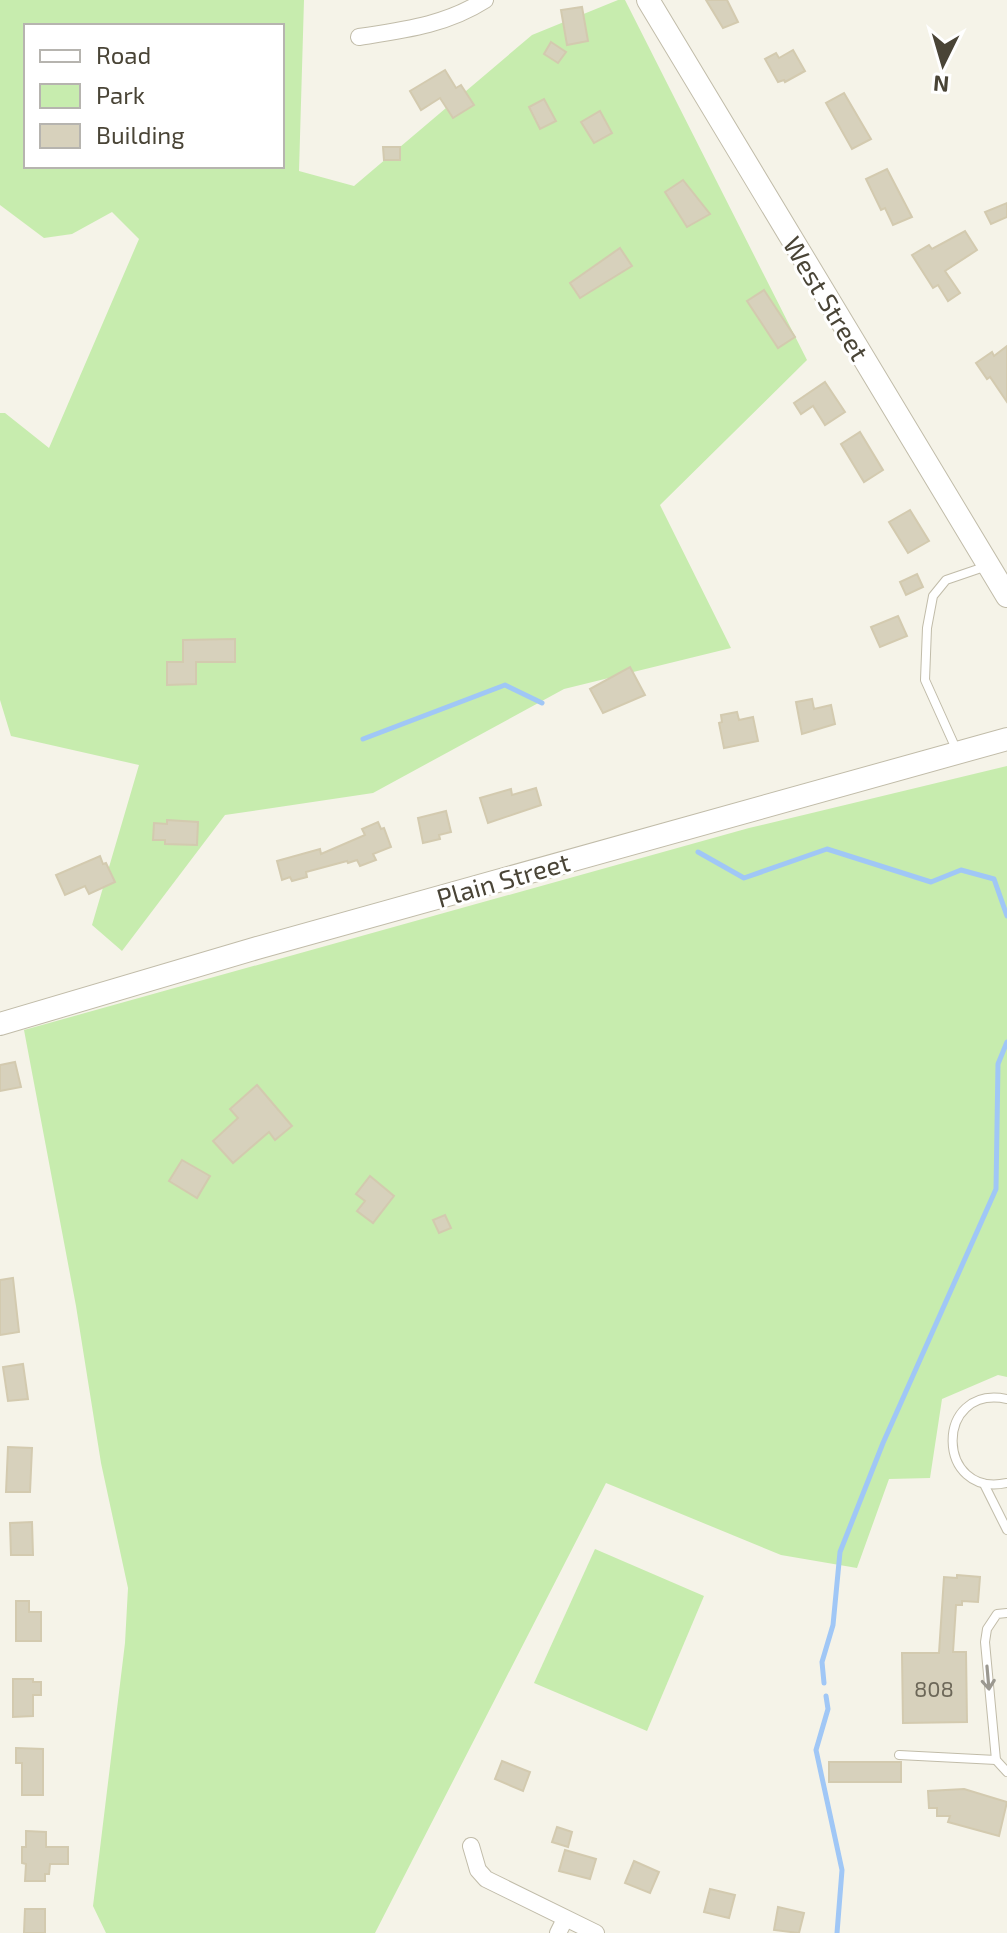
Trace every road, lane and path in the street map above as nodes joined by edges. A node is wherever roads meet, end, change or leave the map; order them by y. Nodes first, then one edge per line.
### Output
1 (485, 0) edge
2 (648, 0) edge
3 (359, 37) dead end
4 (988, 565) junction
5 (1007, 596) edge
6 (1007, 739) edge
7 (959, 754) junction
8 (0, 1024) edge
9 (1007, 1399) edge
10 (1007, 1483) edge
11 (984, 1484) junction
12 (1007, 1530) edge
13 (1007, 1613) edge
14 (899, 1755) dead end
15 (996, 1760) junction
16 (1007, 1772) edge
17 (471, 1846) dead end
18 (562, 1926) edge
19 (596, 1933) edge

1 - 3 street
2 - 4 street, West Street
4 - 5 street, West Street
4 - 7 lane
6 - 7 street, Plain Street
7 - 8 street, Plain Street
9 - 11 lane
10 - 11 lane
11 - 12 lane
13 -> 15 lane
14 - 15 lane
15 - 16 lane
17 - 18 street
18 - 19 street

